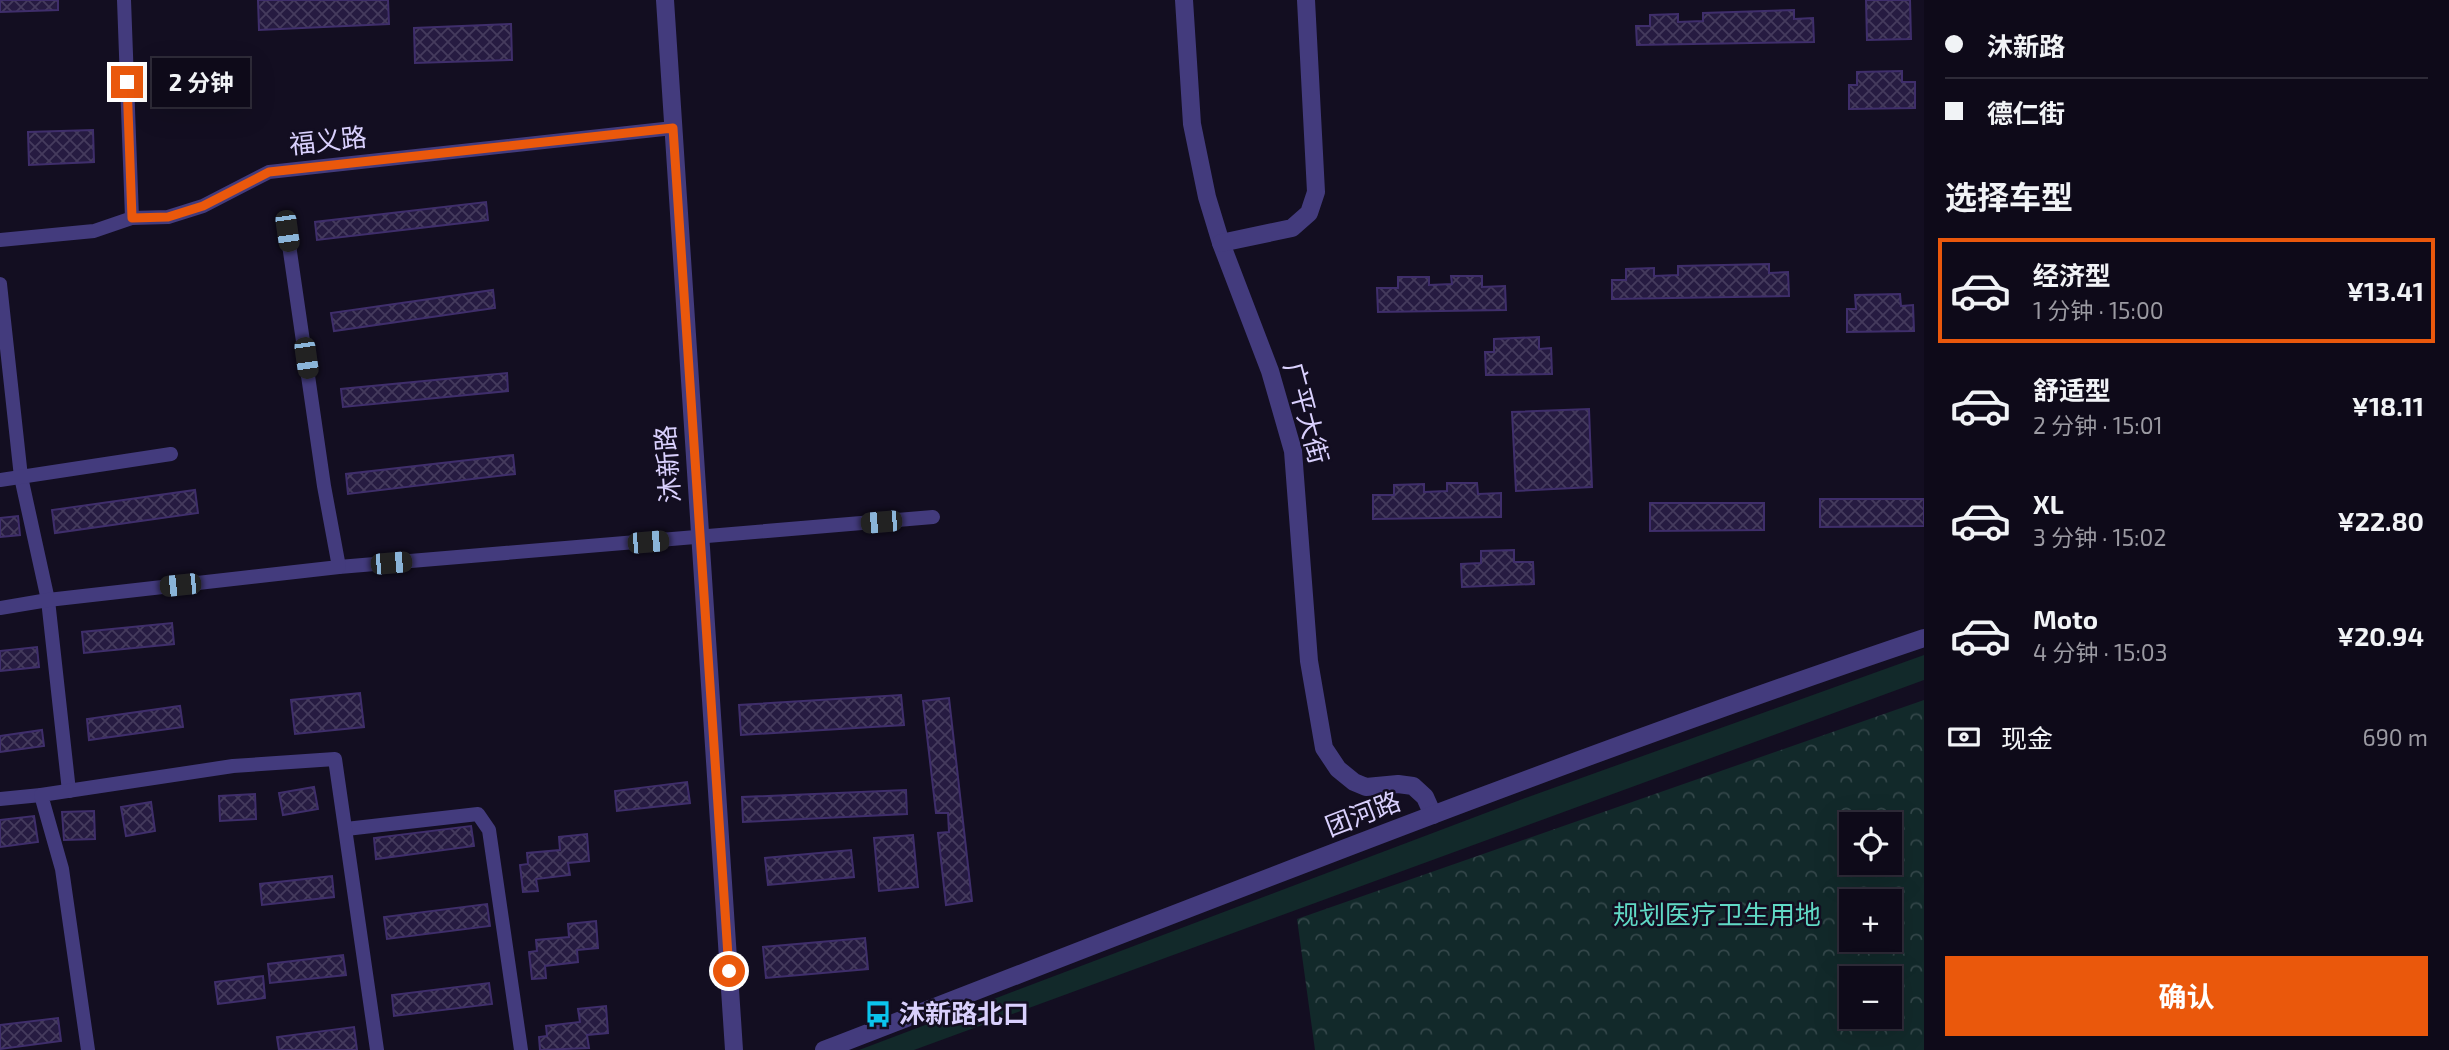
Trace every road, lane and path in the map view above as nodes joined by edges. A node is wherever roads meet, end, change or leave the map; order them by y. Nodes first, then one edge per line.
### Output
1 (124, 0) edge
2 (665, 0) edge
3 (1184, 0) edge
4 (1306, 0) edge
5 (673, 128) junction
6 (132, 218) junction
7 (287, 231) dead end
8 (0, 240) edge
9 (1221, 243) junction
10 (0, 284) edge
11 (171, 454) dead end
12 (21, 477) junction
13 (0, 480) edge
14 (933, 517) dead end
15 (699, 537) junction
16 (339, 567) junction
17 (48, 600) junction
18 (0, 608) edge
19 (1924, 638) edge
20 (69, 791) junction
21 (41, 796) junction
22 (0, 799) edge
23 (1433, 816) junction
24 (346, 829) junction
25 (88, 1050) edge
26 (377, 1050) edge
27 (521, 1050) edge
28 (734, 1050) edge
29 (824, 1050) edge

1 - 6 street
2 - 5 street, 沐新路
3 - 9 street, 广平大街
4 - 9 street
5 - 6 street, 福义路
5 - 15 street, 沐新路
6 - 8 street, 福义路
7 - 16 street
9 - 23 street, 广平大街
10 - 12 street
11 - 12 street
12 - 13 street
12 - 17 street
14 - 15 street
15 - 16 street
15 - 28 street, 沐新路
16 - 17 street
17 - 18 street
17 - 20 street
19 - 23 street, 团河路
20 - 21 street
20 - 24 street
21 - 22 street
21 - 25 street
23 - 29 street, 团河路
24 - 26 street
24 - 27 street

